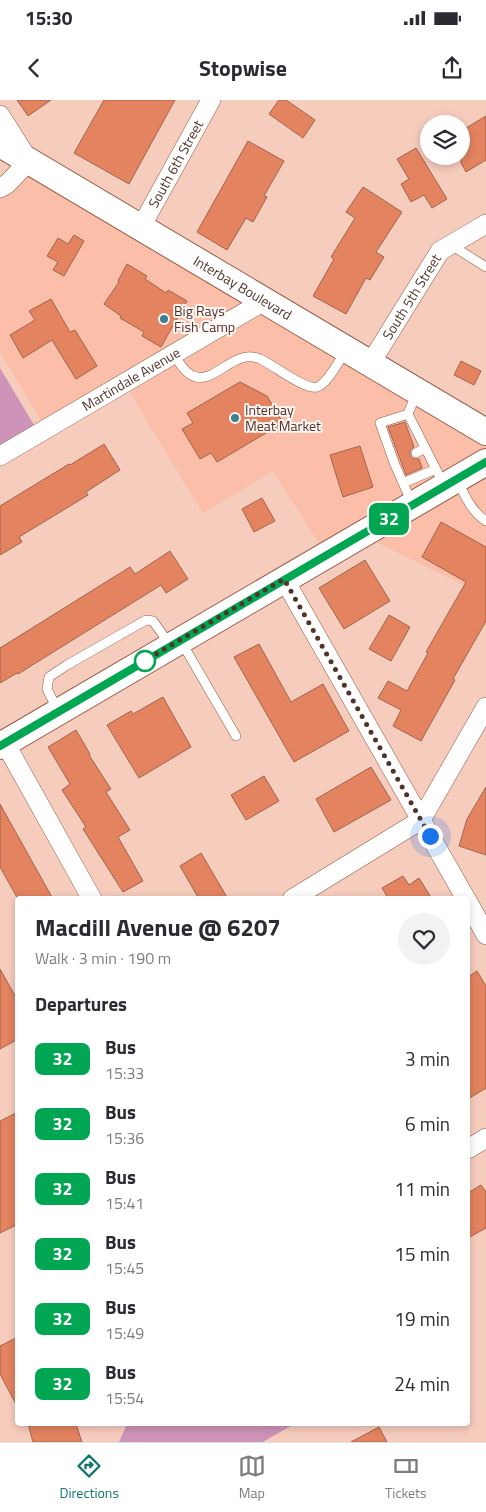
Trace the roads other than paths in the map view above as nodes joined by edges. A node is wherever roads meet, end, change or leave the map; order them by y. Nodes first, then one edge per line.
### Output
1 (211, 100) edge
2 (0, 115) edge
3 (0, 144) edge
4 (29, 161) junction
5 (0, 188) edge
6 (486, 224) edge
7 (141, 227) junction
8 (451, 245) junction
9 (486, 267) edge
10 (264, 300) junction
11 (346, 350) junction
12 (174, 354) junction
13 (370, 364) junction
14 (413, 403) junction
15 (486, 432) edge
16 (425, 448) junction
17 (416, 453) dead end
18 (0, 456) edge
19 (486, 462) edge
20 (446, 478) junction
21 (408, 494) junction
22 (486, 521) edge
23 (284, 579) junction
24 (175, 643) junction
25 (486, 707) edge
26 (58, 712) junction
27 (236, 736) dead end
28 (3, 744) edge
29 (421, 820) junction
30 (90, 896) edge
31 (297, 896) edge
32 (464, 896) edge
33 (470, 906) edge
34 (486, 935) edge
35 (486, 1138) edge
36 (470, 1148) edge

1 - 7 street, South 6th Street
2 - 4 street
3 - 4 street, Interbay Boulevard
4 - 5 street
4 - 7 street, Interbay Boulevard
6 - 8 street, South 5th Street
7 - 10 street, Interbay Boulevard
8 - 9 lane
8 - 13 street, South 5th Street
10 - 11 street, Interbay Boulevard
10 - 12 street, Martindale Avenue
11 - 12 lane
11 - 13 street, Interbay Boulevard
12 - 18 street, Martindale Avenue
13 - 14 street, Interbay Boulevard
14 - 15 street, Interbay Boulevard
14 - 16 lane
14 - 21 lane
16 - 17 lane
16 - 20 lane
19 - 20 street
20 - 21 street
20 - 22 lane
21 - 23 street
23 - 24 street
23 - 29 street
24 - 26 street
24 - 26 lane
24 - 27 lane
25 - 29 street
26 - 28 street
28 - 30 street
29 - 31 street
29 - 32 street
33 - 34 street
35 - 36 street

